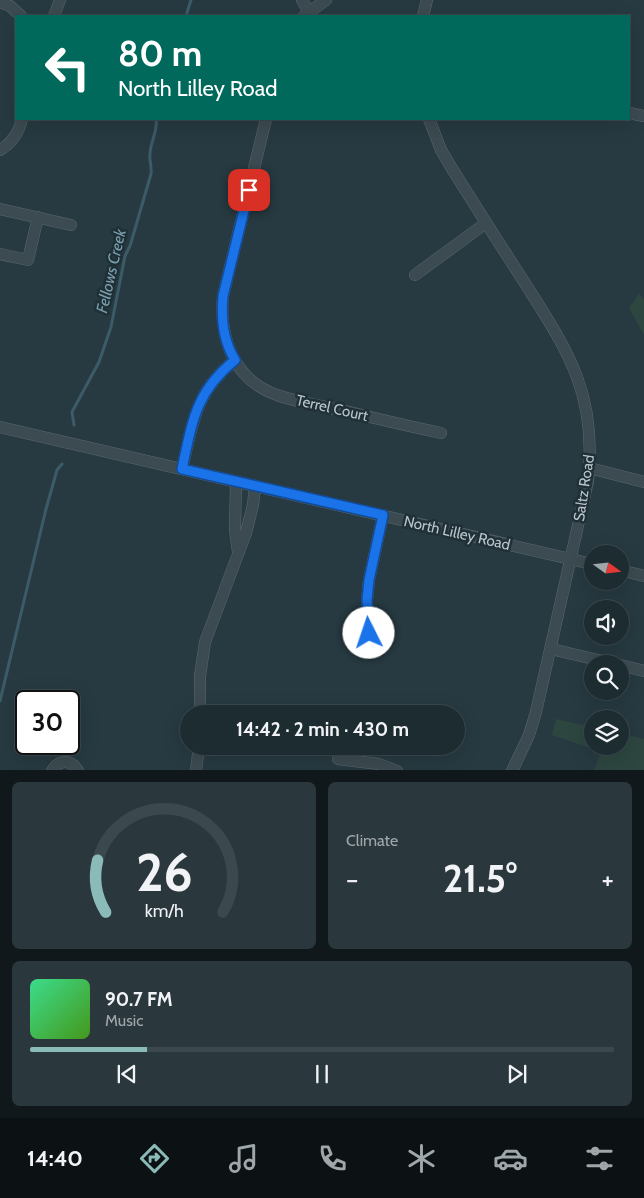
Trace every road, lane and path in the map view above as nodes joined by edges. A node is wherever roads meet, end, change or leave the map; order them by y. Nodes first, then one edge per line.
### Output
1 (60, 0) edge
2 (302, 0) edge
3 (326, 0) edge
4 (423, 1) edge
5 (0, 2) edge
6 (306, 14) edge
7 (20, 15) edge
8 (54, 15) edge
9 (423, 15) edge
10 (630, 113) edge
11 (644, 116) edge
12 (22, 120) edge
13 (266, 120) edge
14 (429, 120) edge
15 (0, 150) edge
16 (0, 208) edge
17 (38, 217) junction
18 (486, 223) junction
19 (71, 225) dead end
20 (0, 254) edge
21 (415, 275) dead end
22 (235, 360) junction
23 (0, 427) edge
24 (441, 433) dead end
25 (590, 468) junction
26 (182, 469) junction
27 (236, 482) junction
28 (644, 482) edge
29 (255, 486) junction
30 (383, 515) junction
31 (238, 554) junction
32 (571, 559) junction
33 (584, 562) edge
34 (629, 572) edge
35 (644, 576) edge
36 (369, 633) dead end
37 (551, 649) junction
38 (584, 657) edge
39 (629, 667) edge
40 (644, 670) edge
41 (200, 705) edge
42 (198, 755) edge
43 (338, 759) dead end
44 (52, 770) edge
45 (78, 770) edge
46 (196, 770) edge
47 (397, 770) edge
48 (512, 770) edge

1 - 8 street
2 - 6 street
3 - 6 street
4 - 9 street
5 - 7 street
10 - 11 street
12 - 15 street
13 - 22 street, Terrel Court
14 - 18 street, Saltz Road
16 - 17 street
17 - 19 street
17 - 20 street
18 - 21 street
18 - 25 street, Saltz Road
22 - 24 street, Terrel Court
22 - 26 street
23 - 26 street, North Lilley Road
25 - 28 street
25 - 32 street, Saltz Road
26 - 27 street, North Lilley Road
27 - 29 street, North Lilley Road
27 - 31 street
29 - 30 street, North Lilley Road
29 - 31 street
30 - 32 street, North Lilley Road
30 - 36 street
31 - 41 street
32 - 33 street, North Lilley Road
32 - 37 street, Saltz Road
34 - 35 street
37 - 38 street
37 - 48 street, Saltz Road
39 - 40 street
42 - 46 street
43 - 47 street
44 - 45 street

